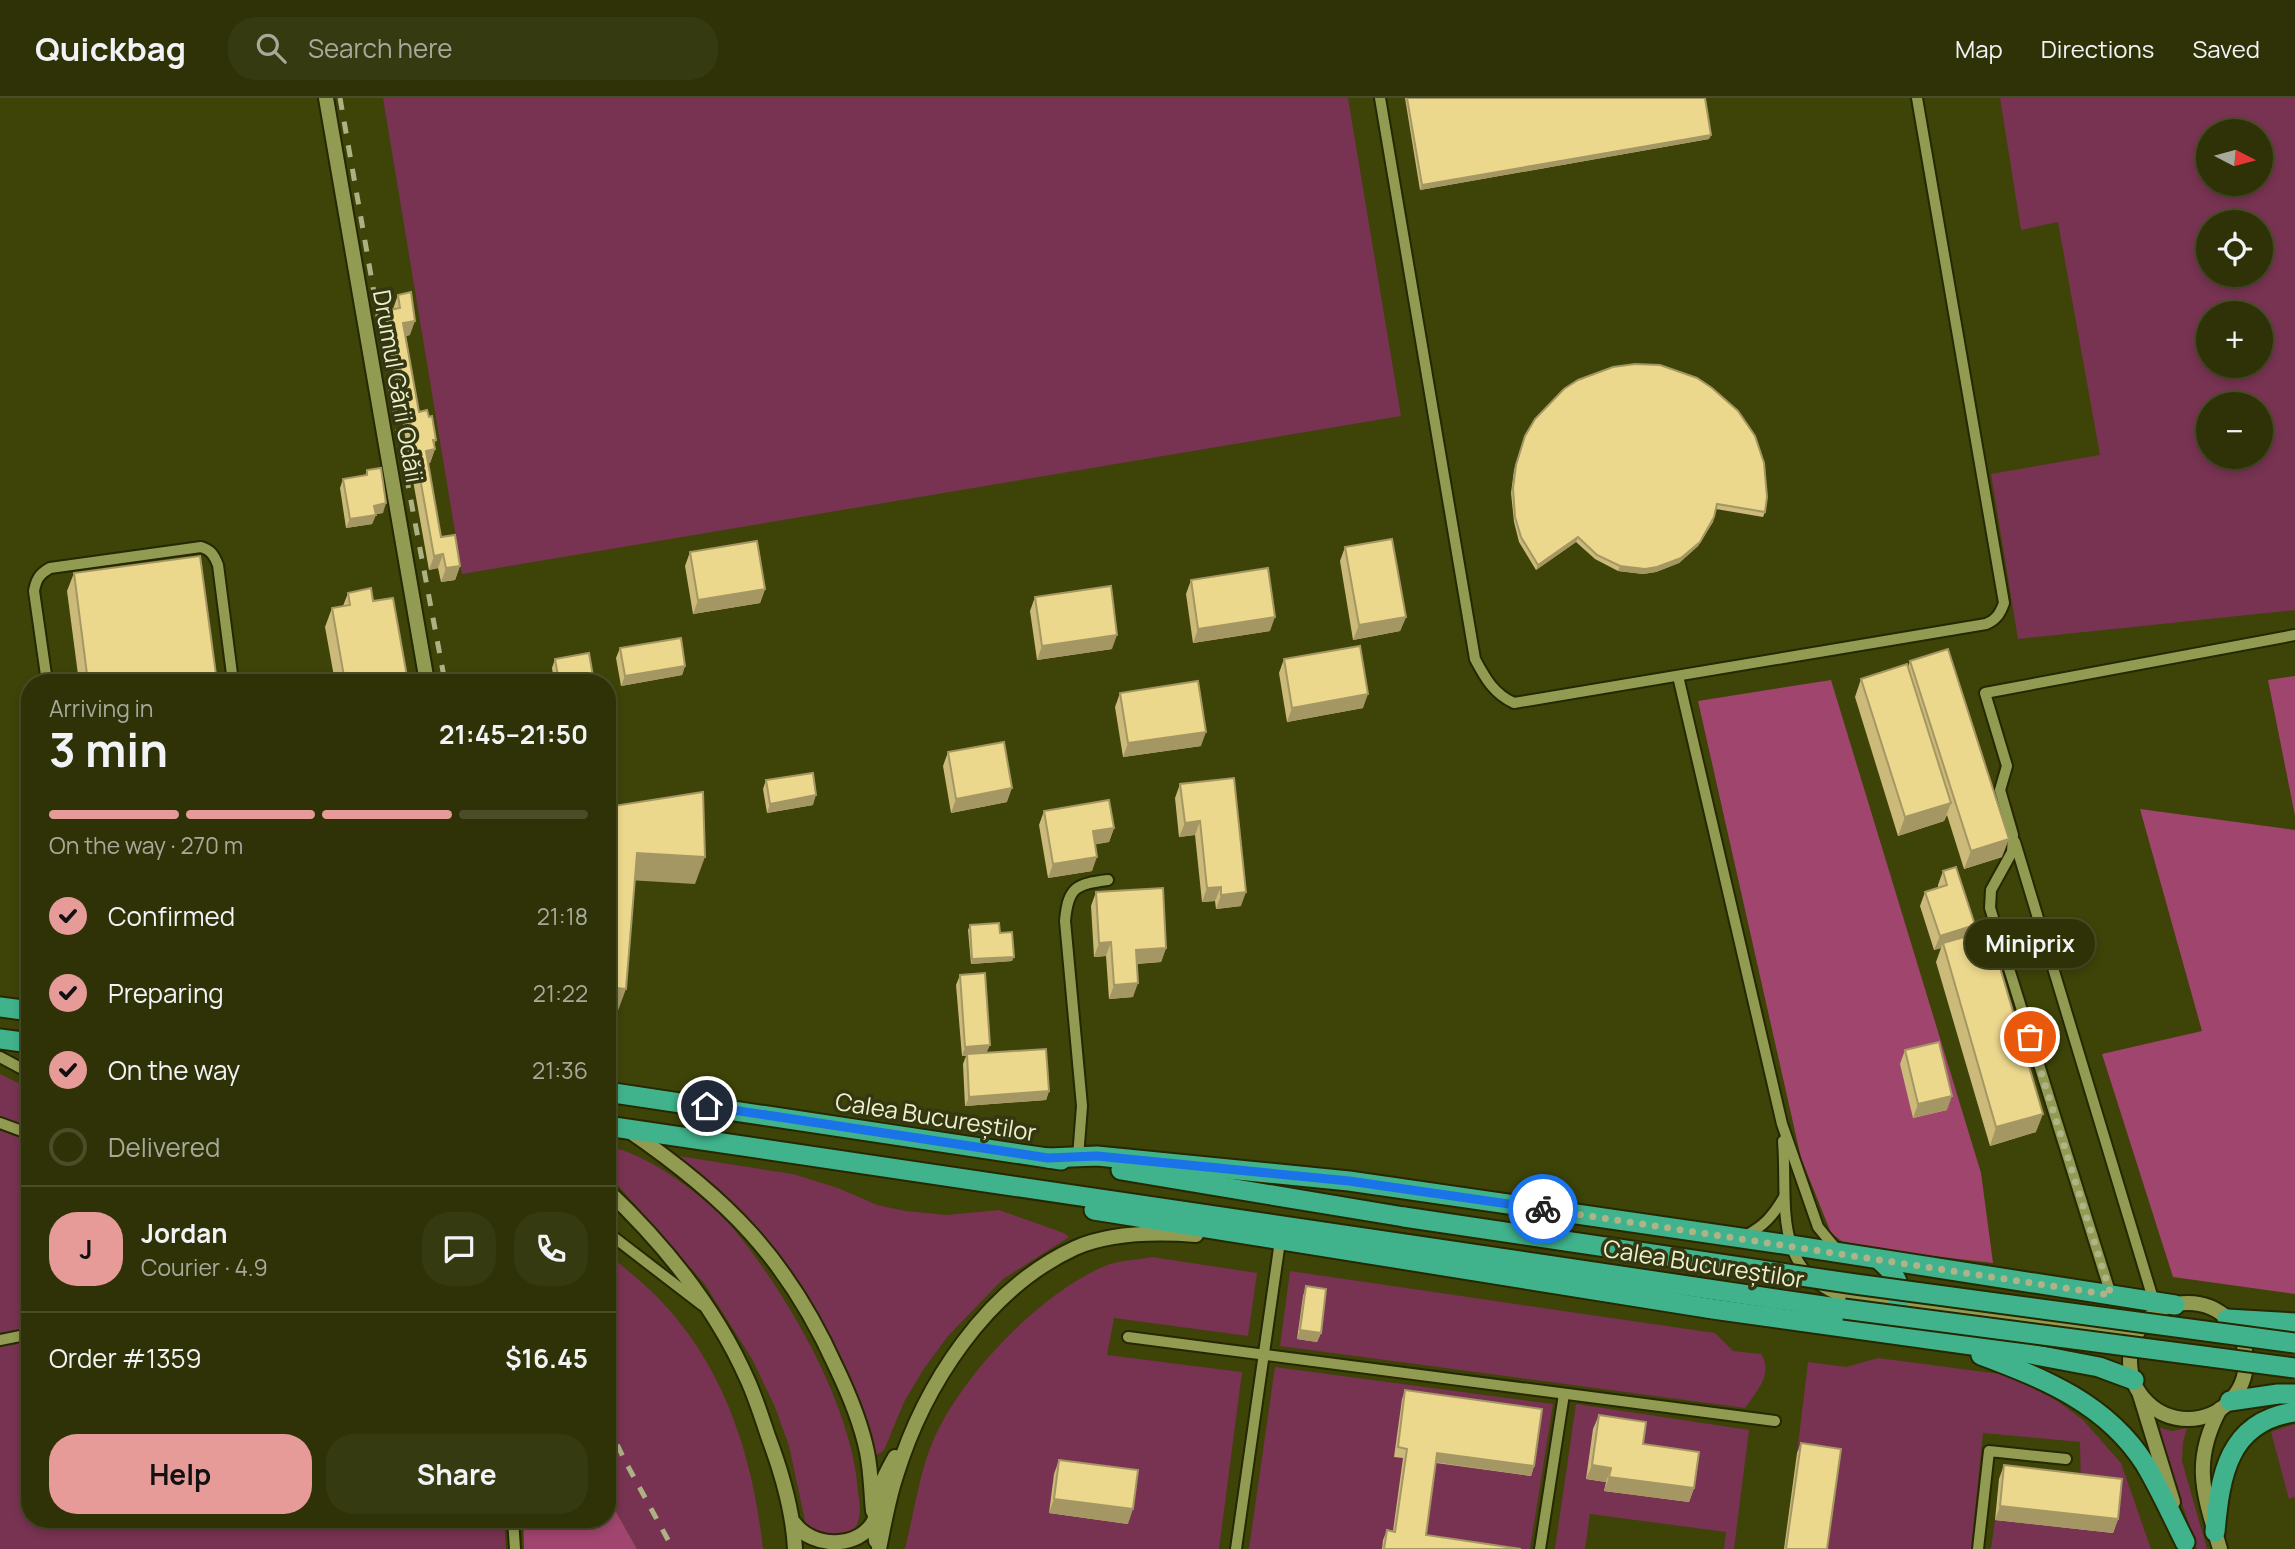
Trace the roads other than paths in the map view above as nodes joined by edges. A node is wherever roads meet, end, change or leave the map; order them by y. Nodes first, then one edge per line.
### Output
1 (326, 98) edge
2 (1380, 98) edge
3 (1917, 98) edge
4 (2295, 635) edge
5 (46, 674) edge
6 (232, 674) edge
7 (426, 674) edge
8 (1678, 676) junction
9 (2013, 835) junction
10 (1108, 880) dead end
11 (0, 1007) edge
12 (21, 1010) edge
13 (0, 1039) edge
14 (21, 1042) edge
15 (0, 1057) edge
16 (21, 1068) edge
17 (616, 1093) edge
18 (0, 1123) edge
19 (1782, 1124) junction
20 (616, 1127) edge
21 (627, 1129) junction
22 (21, 1131) edge
23 (1077, 1157) junction
24 (1048, 1158) junction
25 (1045, 1190) junction
26 (1784, 1197) junction
27 (616, 1198) edge
28 (616, 1238) edge
29 (1740, 1238) junction
30 (1280, 1241) junction
31 (1790, 1245) junction
32 (1840, 1253) junction
33 (1878, 1259) junction
34 (2111, 1295) junction
35 (2154, 1302) junction
36 (1898, 1304) junction
37 (2175, 1305) junction
38 (713, 1314) junction
39 (2227, 1319) junction
40 (2295, 1323) edge
41 (1868, 1331) junction
42 (21, 1336) edge
43 (1128, 1337) dead end
44 (2136, 1337) junction
45 (0, 1340) edge
46 (1947, 1342) junction
47 (2295, 1343) edge
48 (1264, 1355) junction
49 (2295, 1368) edge
50 (2136, 1385) junction
51 (1564, 1394) junction
52 (2295, 1394) edge
53 (2225, 1405) junction
54 (2295, 1412) edge
55 (918, 1419) junction
56 (1775, 1421) dead end
57 (2066, 1460) dead end
58 (874, 1516) junction
59 (794, 1521) junction
60 (514, 1528) edge
61 (2217, 1541) edge
62 (2186, 1545) edge
63 (515, 1549) edge
64 (795, 1549) edge
65 (878, 1549) edge
66 (1236, 1549) edge
67 (1540, 1549) edge
68 (1978, 1549) edge

1 - 7 street, Drumul Gării Odăii
2 - 8 lane
3 - 8 lane
4 - 9 lane
5 - 6 lane
8 - 19 lane
9 - 34 lane
9 - 35 lane
10 - 23 lane
11 - 12 highway
13 - 14 highway
15 - 16 lane
17 - 24 highway, Calea Bucureștilor
18 - 22 lane
19 - 26 lane
19 - 32 lane
20 - 21 highway, Calea Bucureștilor
21 - 25 highway, Calea Bucureștilor
21 - 58 street
23 - 24 highway
23 - 29 highway
24 - 47 highway, Calea Bucureștilor, bridge
25 - 30 highway
25 - 49 highway, Calea Bucureștilor, bridge
26 - 29 lane
26 - 31 lane
27 - 38 street
28 - 38 lane
29 - 31 highway
30 - 41 highway
30 - 48 lane
30 - 55 street
31 - 32 highway
31 - 36 lane
32 - 33 highway
33 - 34 highway
33 - 36 highway
34 - 35 highway
35 - 37 highway
36 - 41 highway
36 - 44 lane
37 - 39 street
37 - 44 street
38 - 59 street
39 - 40 highway
39 - 53 street
41 - 46 highway
42 - 45 lane
43 - 48 lane
44 - 50 street
46 - 50 highway
46 - 62 highway
48 - 51 lane
48 - 66 lane
50 - 53 street
50 - 62 street
51 - 56 lane
51 - 67 lane
52 - 53 highway
53 - 61 street
54 - 61 highway
55 - 58 street
55 - 65 street
57 - 68 lane
58 - 59 street
58 - 65 street
59 - 64 street
60 - 63 lane

